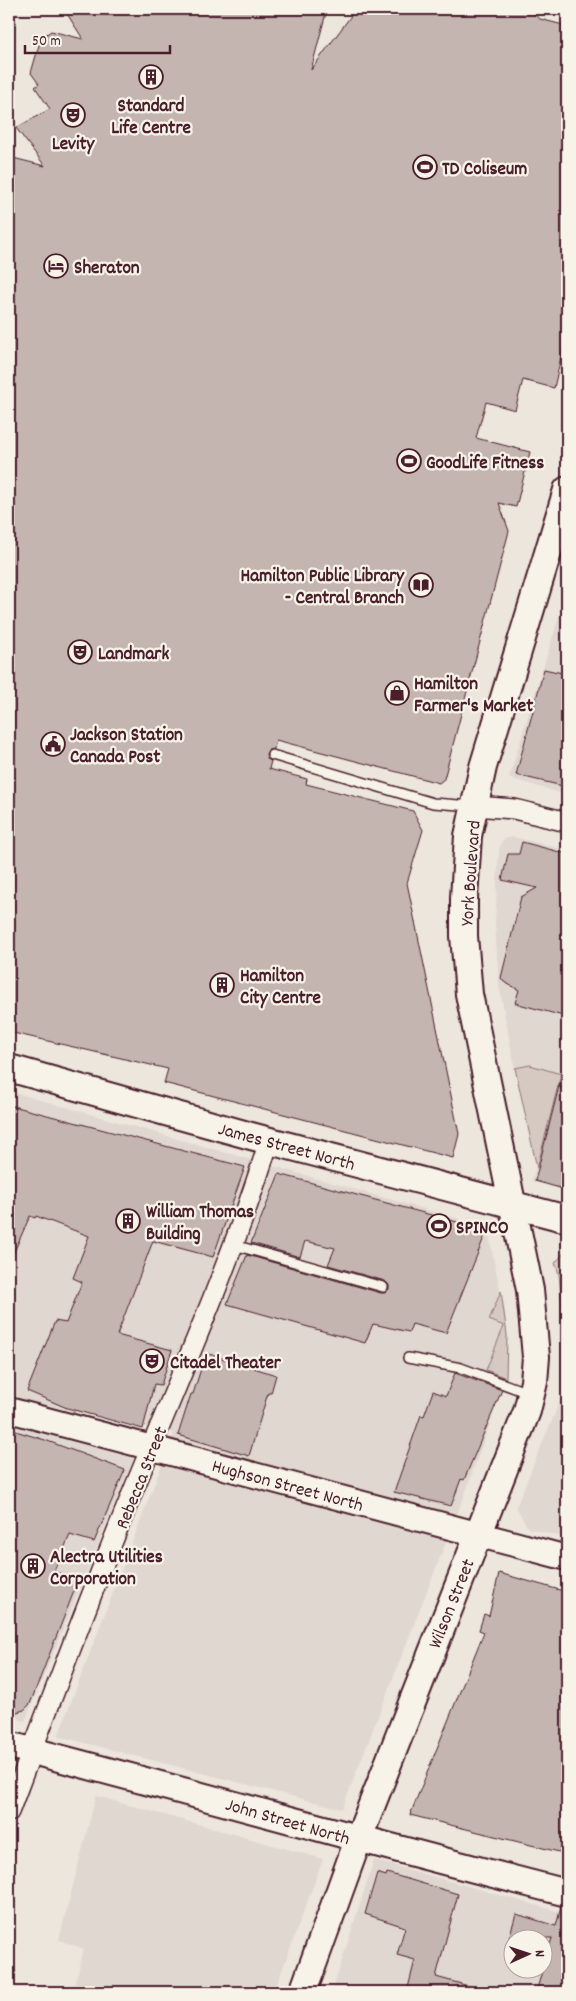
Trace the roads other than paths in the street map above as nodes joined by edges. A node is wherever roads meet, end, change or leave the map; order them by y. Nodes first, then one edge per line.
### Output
1 (567, 490) edge
2 (272, 756) dead end
3 (474, 806) junction
4 (567, 822) edge
5 (9, 1068) edge
6 (269, 1141) junction
7 (512, 1204) junction
8 (567, 1219) edge
9 (234, 1245) junction
10 (383, 1287) dead end
11 (408, 1358) dead end
12 (531, 1394) junction
13 (9, 1410) edge
14 (152, 1448) junction
15 (477, 1534) junction
16 (567, 1558) edge
17 (20, 1748) edge
18 (9, 1812) edge
19 (358, 1840) junction
20 (567, 1894) edge
21 (303, 1992) edge

1 - 3 main road, York Boulevard
2 - 3 lane
3 - 4 street
3 - 7 main road, York Boulevard
5 - 6 main road, James Street North
6 - 7 main road, James Street North
6 - 9 street, Rebecca Street
7 - 8 main road, James Street North
7 - 12 main road, Wilson Street
9 - 10 lane
9 - 14 street, Rebecca Street
11 - 12 lane
12 - 15 main road, Wilson Street
13 - 14 street, Hughson Street North
14 - 15 street, Hughson Street North
14 - 17 street, Rebecca Street
15 - 16 street, Hughson Street North
15 - 19 main road, Wilson Street
17 - 18 street, Rebecca Street
17 - 19 main road, John Street North
19 - 20 main road, John Street North
19 - 21 main road, Wilson Street

